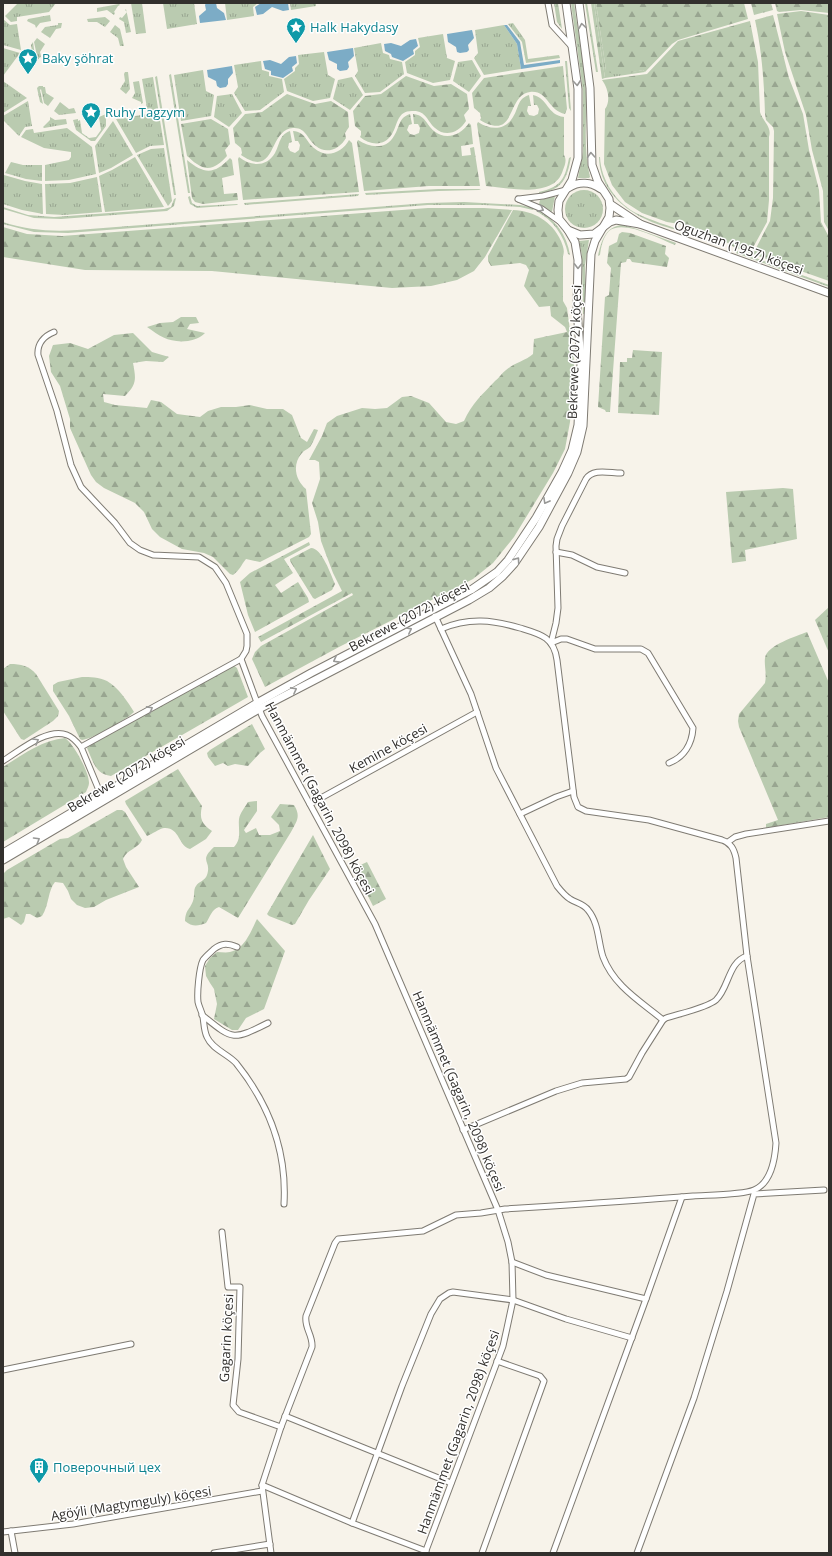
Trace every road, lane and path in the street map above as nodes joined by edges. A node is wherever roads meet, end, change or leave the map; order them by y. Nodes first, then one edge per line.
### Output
1 (548, 3) edge
2 (566, 3) edge
3 (579, 3) edge
4 (572, 48) junction
5 (566, 189) junction
6 (604, 192) junction
7 (610, 204) junction
8 (562, 223) junction
9 (640, 224) junction
10 (602, 229) junction
11 (568, 230) junction
12 (829, 293) edge
13 (54, 332) dead end
14 (620, 473) dead end
15 (556, 552) junction
16 (625, 573) dead end
17 (432, 609) junction
18 (436, 617) junction
19 (441, 628) junction
20 (551, 643) junction
21 (241, 659) junction
22 (258, 706) junction
23 (477, 712) junction
24 (81, 747) junction
25 (3, 762) edge
26 (669, 763) dead end
27 (573, 791) junction
28 (101, 795) junction
29 (310, 804) junction
30 (520, 814) junction
31 (829, 821) edge
32 (728, 842) junction
33 (3, 853) edge
34 (3, 860) edge
35 (237, 946) dead end
36 (747, 956) junction
37 (202, 1015) junction
38 (664, 1020) junction
39 (268, 1023) dead end
40 (464, 1130) junction
41 (824, 1190) dead end
42 (682, 1197) junction
43 (284, 1204) dead end
44 (498, 1210) junction
45 (222, 1232) dead end
46 (512, 1262) junction
47 (646, 1299) junction
48 (513, 1300) junction
49 (632, 1338) junction
50 (131, 1344) dead end
51 (497, 1362) junction
52 (3, 1370) edge
53 (285, 1416) junction
54 (281, 1427) junction
55 (377, 1453) junction
56 (451, 1483) junction
57 (262, 1488) junction
58 (352, 1523) junction
59 (11, 1531) junction
60 (3, 1532) edge
61 (270, 1544) junction
62 (426, 1552) edge
63 (15, 1553) edge
64 (214, 1553) edge
65 (271, 1553) edge
66 (482, 1553) edge
67 (553, 1553) edge
68 (636, 1553) edge

1 - 4 street
2 - 4 main road, Bekrewe (2072) köçesi
6 -> 3 main road
4 -> 5 main road, Bekrewe (2072) köçesi
5 - 6 main road
5 - 8 main road, Bekrewe (2072) köçesi
5 -> 8 street
6 - 7 main road
7 - 9 main road, Oguzhan (1957) köçesi
7 - 10 main road, Bekrewe (2072) köçesi
8 - 11 main road, Bekrewe (2072) köçesi
9 - 10 main road, Oguzhan (1957) köçesi
9 - 12 main road, Oguzhan (1957) köçesi
10 - 11 main road
18 -> 10 main road, Bekrewe (2072) köçesi
11 -> 17 main road, Bekrewe (2072) köçesi
13 - 21 street
14 - 15 street
15 - 16 street
15 - 20 street
17 - 18 street
17 -> 22 main road, Bekrewe (2072) köçesi
18 - 19 street
22 -> 18 main road, Bekrewe (2072) köçesi
19 - 20 street
19 - 23 street
20 - 26 street
20 - 27 street
21 - 22 street, Hanmämmet (Gagarin, 2098) köçesi
24 -> 21 street
22 - 28 main road, Bekrewe (2072) köçesi
22 - 29 street, Hanmämmet (Gagarin, 2098) köçesi
34 -> 22 main road, Bekrewe (2072) köçesi
23 - 29 street, Kemine köçesi
23 - 30 street
25 -> 24 street
24 - 28 street
27 - 30 street
27 - 32 street
28 - 33 main road, Bekrewe (2072) köçesi
29 - 40 street, Hanmämmet (Gagarin, 2098) köçesi
30 - 38 street
31 - 32 street
32 - 36 street
35 - 37 street
36 - 38 street
36 - 42 street
37 - 39 street
37 - 43 street
38 - 40 street
40 - 44 street, Hanmämmet (Gagarin, 2098) köçesi
41 - 68 street
42 - 44 street
42 - 47 street
44 - 46 street, Hanmämmet (Gagarin, 2098) köçesi
44 - 53 street
45 - 54 street, Gagarin köçesi
46 - 47 street
46 - 48 street, Hanmämmet (Gagarin, 2098) köçesi
47 - 49 street
48 - 49 street
48 - 51 street, Hanmämmet (Gagarin, 2098) köçesi
48 - 55 street
49 - 67 street
50 - 52 street
51 - 56 street, Hanmämmet (Gagarin, 2098) köçesi
51 - 66 street
53 - 54 street
53 - 55 street
54 - 57 street
55 - 56 street
55 - 58 street
56 - 62 street, Hanmämmet (Gagarin, 2098) köçesi
57 - 58 street
57 - 59 street, Agöýli (Magtymguly) köçesi
57 - 61 street
58 - 62 street
59 - 60 street, Agöýli (Magtymguly) köçesi
59 - 63 street
61 - 64 street
61 - 65 street

